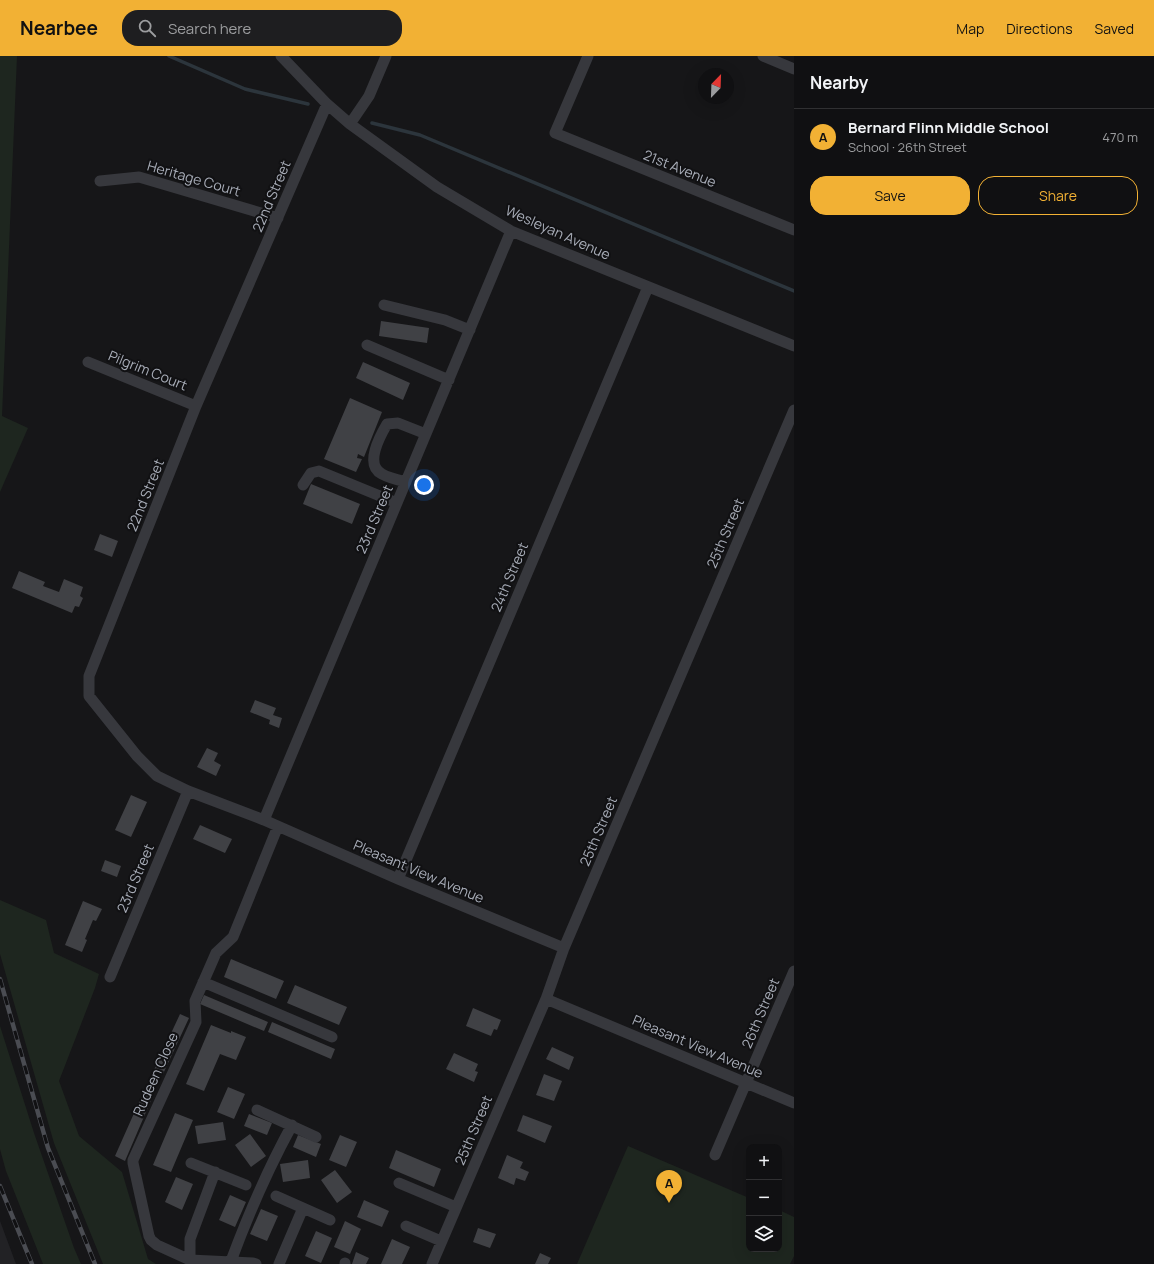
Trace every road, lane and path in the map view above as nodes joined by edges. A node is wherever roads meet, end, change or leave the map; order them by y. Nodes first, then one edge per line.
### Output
1 (281, 56) edge
2 (386, 56) edge
3 (588, 56) edge
4 (763, 56) edge
5 (794, 69) edge
6 (327, 104) junction
7 (350, 124) junction
8 (100, 181) dead end
9 (278, 218) junction
10 (794, 230) edge
11 (511, 231) junction
12 (648, 287) junction
13 (384, 305) dead end
14 (470, 330) junction
15 (367, 345) dead end
16 (794, 346) edge
17 (88, 362) dead end
18 (449, 380) junction
19 (196, 406) junction
20 (794, 410) edge
21 (426, 434) junction
22 (406, 482) junction
23 (303, 485) dead end
24 (397, 503) junction
25 (188, 791) junction
26 (264, 820) junction
27 (278, 826) junction
28 (398, 879) junction
29 (564, 948) junction
30 (794, 971) edge
31 (110, 977) dead end
32 (203, 982) junction
33 (546, 999) junction
34 (332, 1037) dead end
35 (746, 1082) junction
36 (794, 1103) edge
37 (257, 1110) dead end
38 (292, 1125) junction
39 (316, 1136) dead end
40 (715, 1155) dead end
41 (191, 1163) dead end
42 (215, 1172) junction
43 (399, 1183) dead end
44 (246, 1185) dead end
45 (276, 1196) dead end
46 (456, 1207) junction
47 (303, 1208) junction
48 (330, 1220) dead end
49 (406, 1226) dead end
50 (441, 1241) junction
51 (190, 1260) junction
52 (231, 1261) junction
53 (256, 1264) edge
54 (279, 1264) edge
55 (432, 1264) edge

1 - 6 street, Wesleyan Avenue
2 - 7 street
3 - 10 street, 21st Avenue
4 - 5 street
6 - 7 street, Wesleyan Avenue
6 - 9 street, 22nd Street
7 - 11 street, Wesleyan Avenue
8 - 9 street, Heritage Court
9 - 19 street, 22nd Street
11 - 12 street, Wesleyan Avenue
11 - 14 street, 23rd Street
12 - 16 street, Wesleyan Avenue
12 - 28 street, 24th Street
13 - 14 street
14 - 18 street, 23rd Street
15 - 18 street
17 - 19 street, Pilgrim Court
18 - 21 street, 23rd Street
19 - 25 street, 22nd Street
20 - 29 street, 25th Street
21 - 22 street, 23rd Street
21 - 22 street
22 - 24 street, 23rd Street
23 - 24 street
24 - 26 street, 23rd Street
25 - 26 street, 22nd Street
25 - 31 street, 23rd Street
26 - 27 street, Pleasant View Avenue
27 - 28 street, Pleasant View Avenue
27 - 32 street, Rudeen Close
28 - 29 street, Pleasant View Avenue
29 - 33 street, 25th Street
30 - 35 street, 26th Street
32 - 34 street
32 - 51 street, Rudeen Close
33 - 35 street, Pleasant View Avenue
33 - 46 street, 25th Street
35 - 36 street, Pleasant View Avenue
35 - 40 street, 26th Street
37 - 38 street
38 - 39 street
38 - 52 street
41 - 42 street
42 - 44 street
42 - 51 street
43 - 46 street
45 - 47 street
46 - 50 street, 25th Street
47 - 48 street
47 - 54 street
49 - 50 street
50 - 55 street, 25th Street
51 - 52 street, Rudeen Close
52 - 53 street, Rudeen Close

